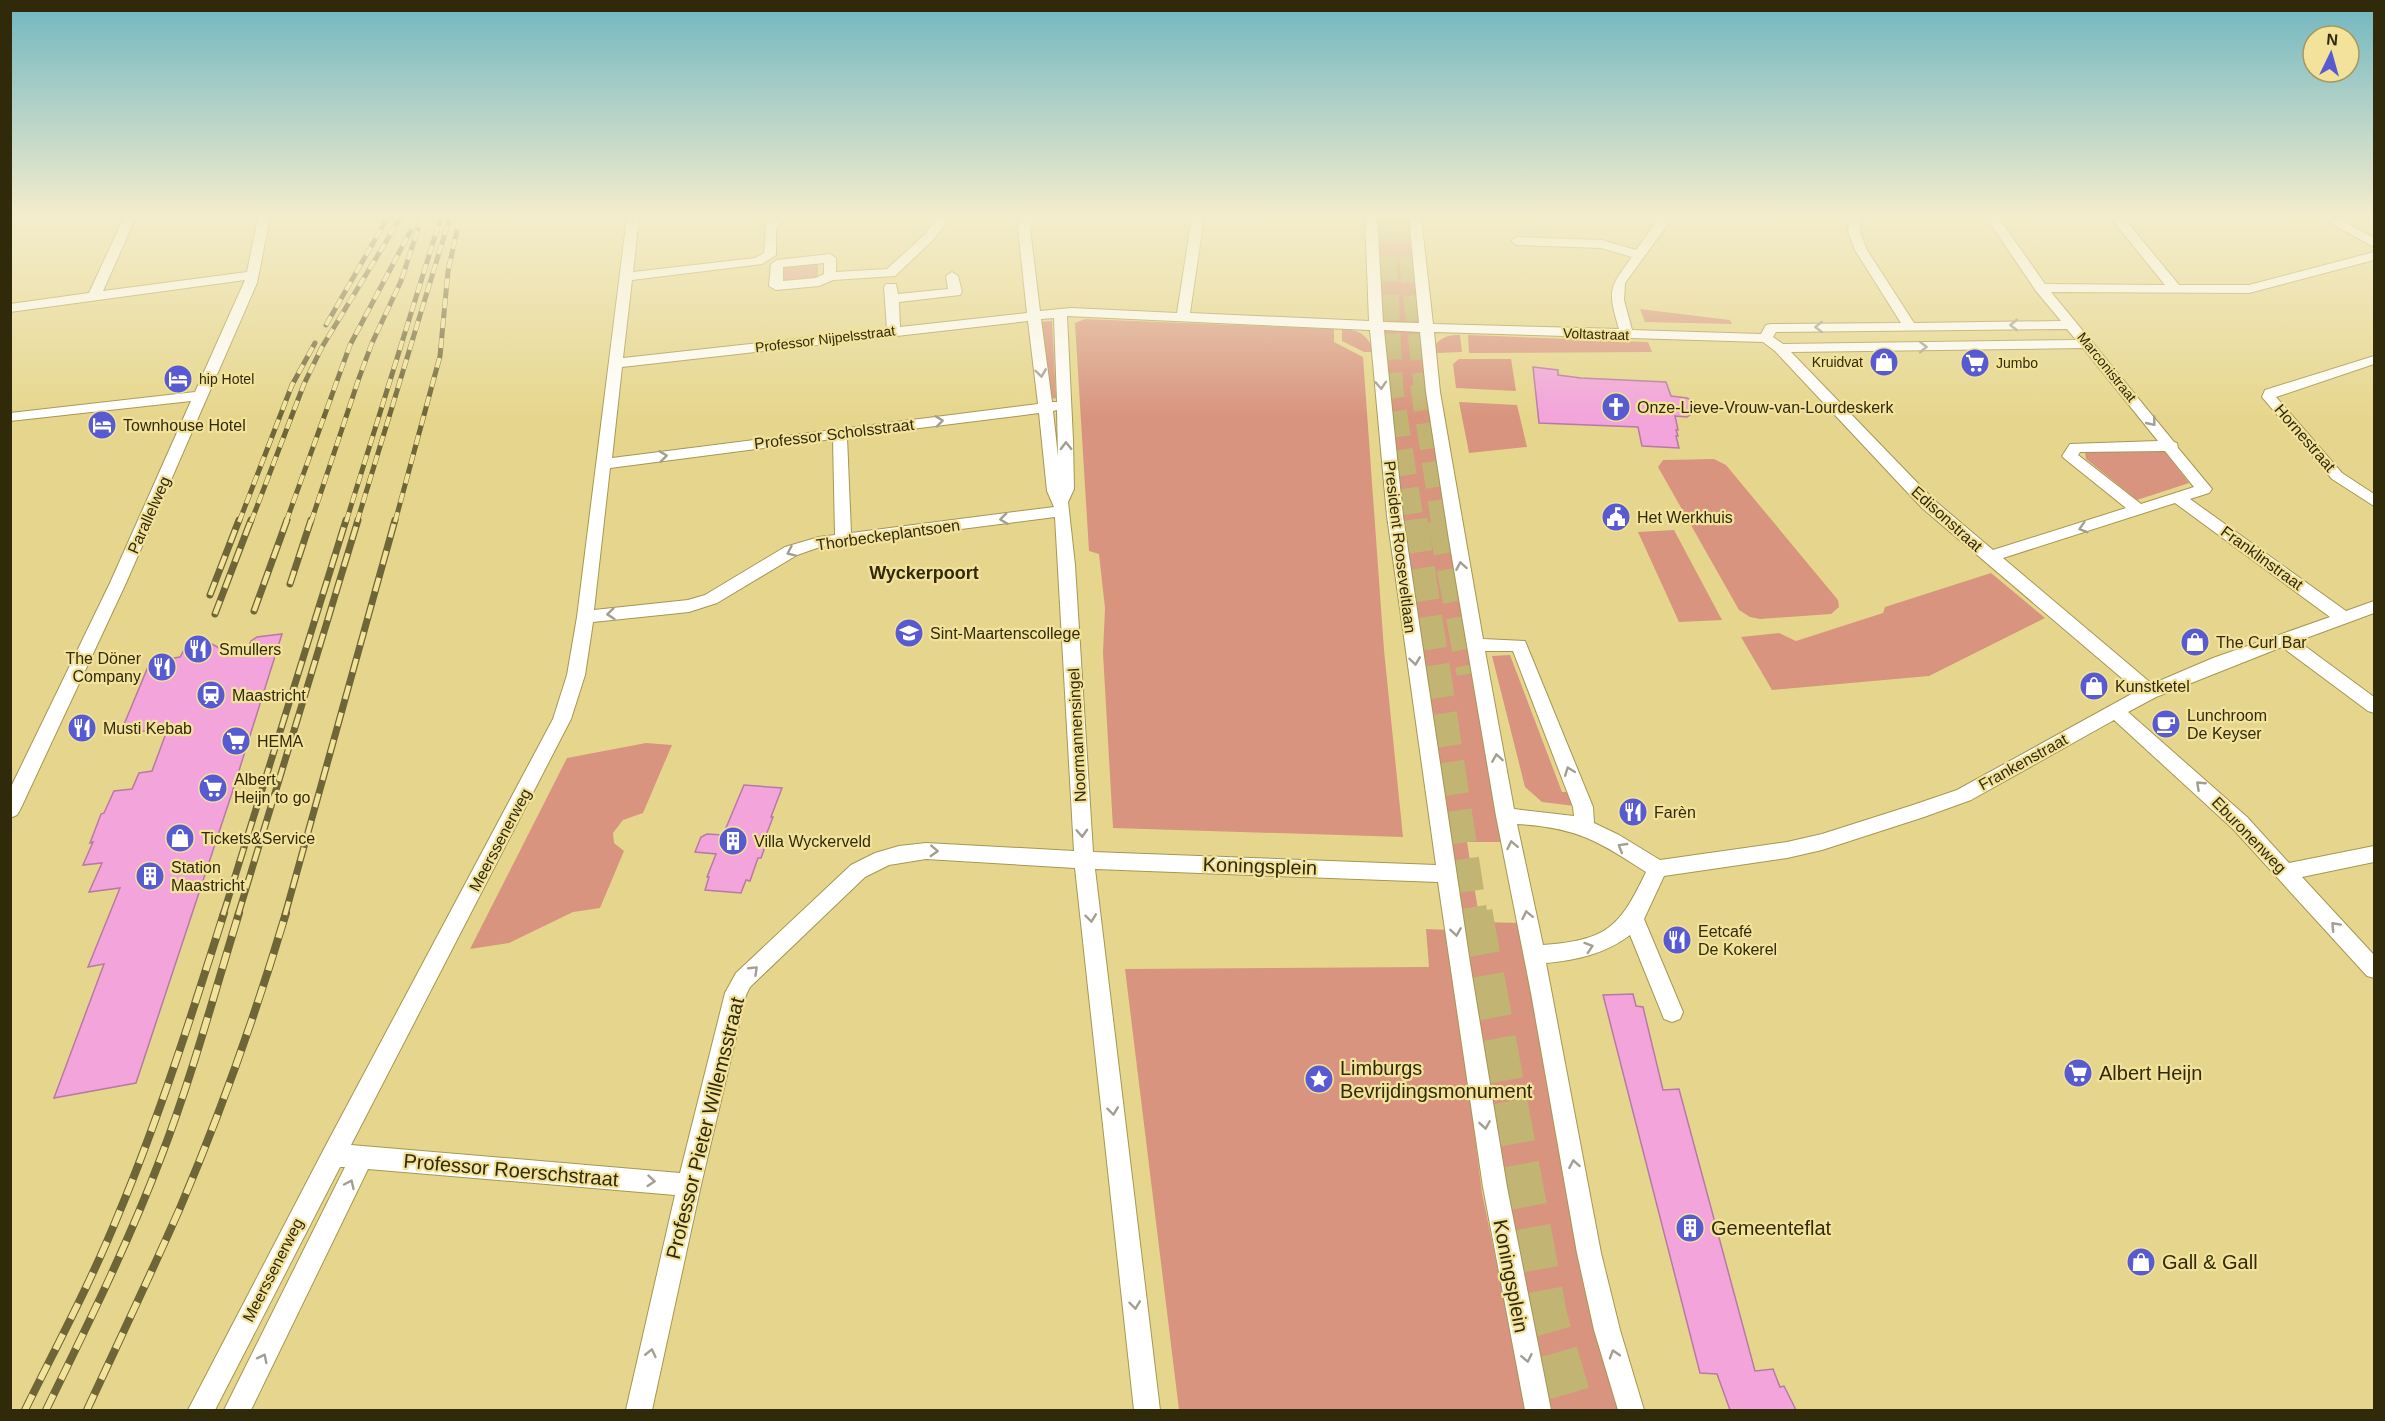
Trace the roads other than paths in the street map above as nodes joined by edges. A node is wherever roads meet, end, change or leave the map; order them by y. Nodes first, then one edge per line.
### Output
1 (100, 283) edge
2 (190, 283) edge
3 (249, 283) edge
4 (626, 283) edge
5 (891, 283) edge
6 (953, 283) edge
7 (1030, 283) edge
8 (1188, 283) edge
9 (1375, 283) edge
10 (1422, 283) edge
11 (1621, 283) edge
12 (1883, 283) edge
13 (2038, 283) edge
14 (2171, 283) edge
15 (2273, 283) edge
16 (2041, 288) junction
17 (2175, 288) junction
18 (94, 296) junction
19 (892, 299) junction
20 (10, 308) edge
21 (1060, 312) junction
22 (1033, 315) junction
23 (1183, 317) junction
24 (2072, 325) junction
25 (1377, 326) junction
26 (1910, 326) junction
27 (1426, 328) junction
28 (894, 331) junction
29 (1768, 333) junction
30 (1627, 335) junction
31 (2088, 345) junction
32 (1780, 348) junction
33 (2374, 360) edge
34 (617, 363) junction
35 (202, 396) junction
36 (1064, 405) junction
37 (1046, 407) junction
38 (10, 417) edge
39 (840, 434) junction
40 (2172, 446) junction
41 (605, 464) junction
42 (2178, 498) junction
43 (2374, 501) edge
44 (1062, 507) junction
45 (2139, 510) junction
46 (843, 539) junction
47 (1989, 557) junction
48 (2374, 607) edge
49 (585, 617) junction
50 (2345, 618) junction
51 (2285, 640) junction
52 (1475, 645) junction
53 (2150, 692) junction
54 (2374, 706) edge
55 (2115, 711) junction
56 (11, 806) edge
57 (1506, 816) junction
58 (1585, 827) junction
59 (2374, 855) edge
60 (1084, 860) junction
61 (1657, 869) junction
62 (2286, 872) junction
63 (1446, 874) junction
64 (1633, 918) junction
65 (1535, 955) junction
66 (2374, 969) edge
67 (1672, 1012) dead end
68 (333, 1155) junction
69 (362, 1157) junction
70 (689, 1185) junction
71 (201, 1410) edge
72 (237, 1410) edge
73 (639, 1410) edge
74 (1148, 1410) edge
75 (1539, 1410) edge
76 (1630, 1410) edge

1 - 18 street
2 - 18 street
3 - 35 street, Parallelweg
4 - 34 street, Meerssenerweg
5 - 19 street
6 - 19 street
7 - 22 street, Noormannensingel
8 - 23 street
9 - 25 street, President Rooseveltlaan
10 - 27 street
11 - 30 street
12 - 26 street
13 - 16 street, Marconistraat
14 - 17 street
15 - 17 street
16 - 17 street
16 - 24 street, Marconistraat
18 - 20 street
19 - 28 street
21 - 22 street, Professor Nijpelsstraat
21 - 23 street, Professor Nijpelsstraat
21 - 36 street, Noormannensingel
22 - 28 street, Professor Nijpelsstraat
22 -> 37 street, Noormannensingel
23 - 25 street, Voltastraat
24 -> 26 street, Voltastraat
24 - 31 street, Marconistraat
25 - 27 street, Voltastraat
25 -> 63 street, President Rooseveltlaan
26 -> 29 street, Voltastraat
27 - 30 street, Voltastraat
52 -> 27 street
28 - 34 street, Professor Nijpelsstraat
29 - 30 street, Voltastraat
29 - 32 street, Edisonstraat
32 -> 31 street
31 -> 40 street, Marconistraat
32 - 47 street, Edisonstraat
33 - 43 street, Hornestraat
34 - 41 street, Meerssenerweg
35 - 38 street
35 - 56 street, Parallelweg
36 - 37 street, Professor Scholsstraat
44 -> 36 street, Noormannensingel
39 -> 37 street, Professor Scholsstraat
37 - 44 street, Noormannensingel
41 -> 39 street, Professor Scholsstraat
39 - 46 street
40 - 42 street, Marconistraat
40 - 45 street
41 - 49 street, Meerssenerweg
42 - 45 street, Marconistraat
42 - 50 street, Franklinstraat
44 -> 46 street, Thorbeckeplantsoen
44 -> 60 street, Noormannensingel
45 -> 47 street, Marconistraat
46 -> 49 street, Thorbeckeplantsoen
47 - 53 street, Edisonstraat
48 - 50 street, Frankenstraat
49 - 68 street, Meerssenerweg
50 - 51 street, Frankenstraat
51 - 53 street, Frankenstraat
51 - 54 street
57 -> 52 street
58 -> 52 street
53 - 55 street, Frankenstraat
55 - 61 street, Frankenstraat
62 -> 55 street, Eburonenweg
57 - 58 street
65 -> 57 street
61 -> 58 street
59 - 62 street
60 - 63 street, Koningsplein
70 -> 60 street, Professor Pieter Willemsstraat
60 -> 74 street
61 - 64 street
66 -> 62 street, Eburonenweg
63 -> 75 street, Koningsplein
65 -> 64 street
64 - 67 street
76 -> 65 street
68 - 69 street, Professor Roerschstraat
68 - 71 street, Meerssenerweg
69 -> 70 street, Professor Roerschstraat
72 -> 69 street, Meerssenerweg
73 -> 70 street, Professor Pieter Willemsstraat

